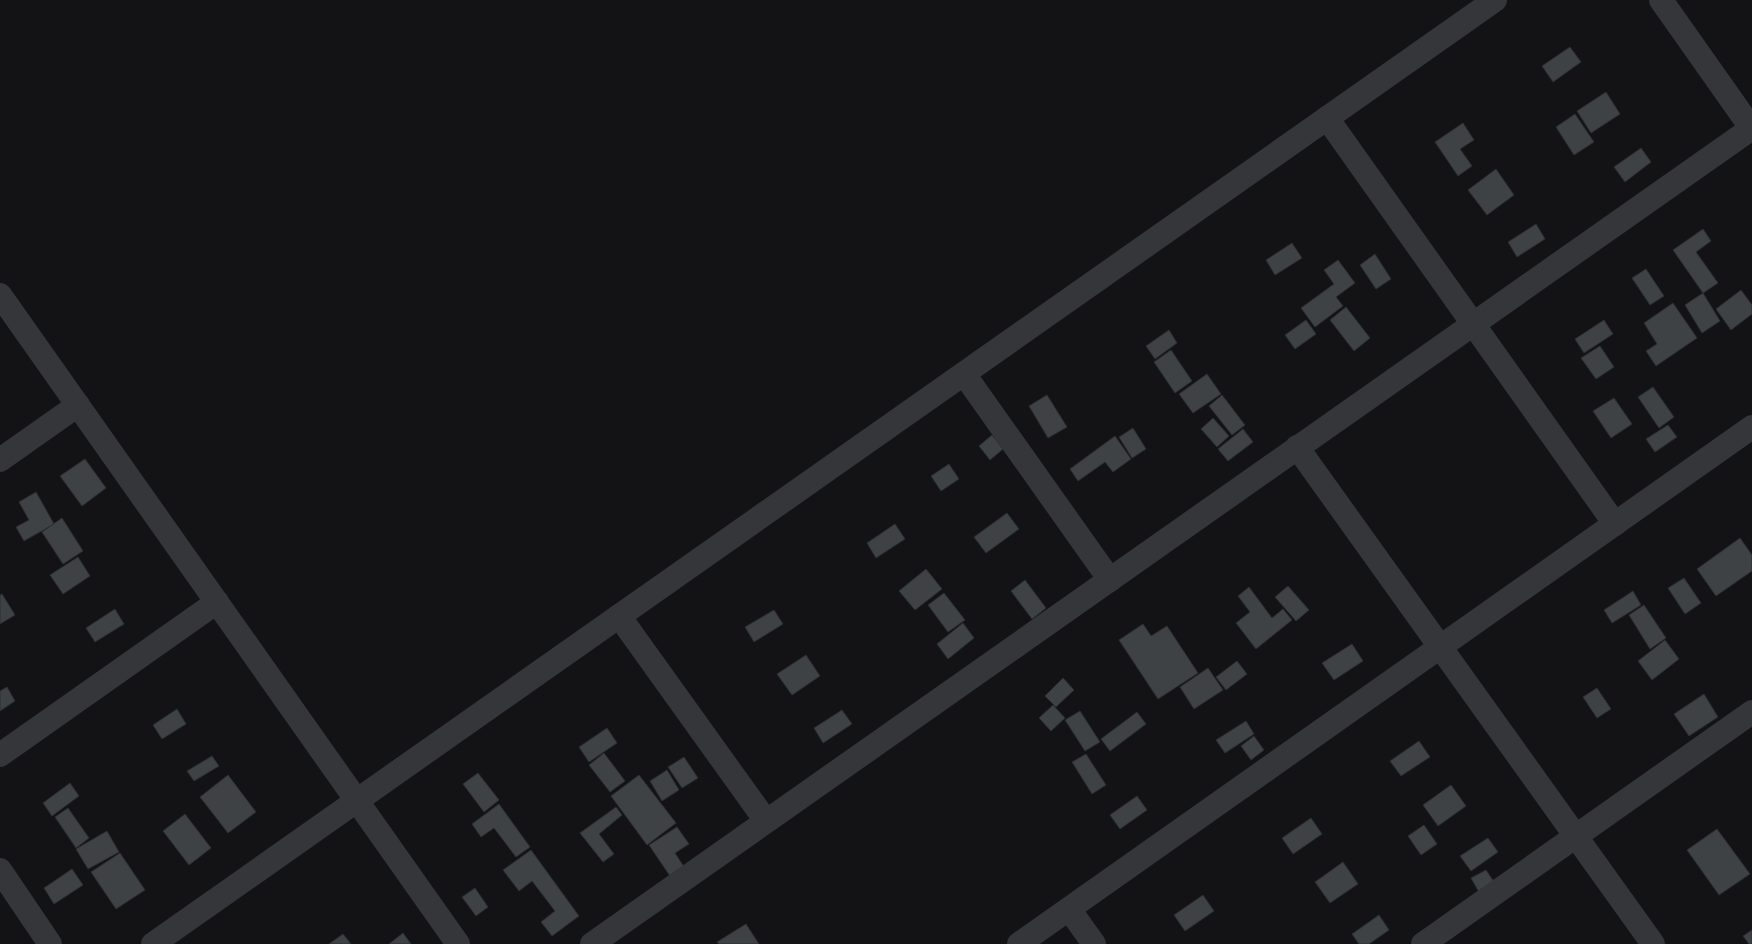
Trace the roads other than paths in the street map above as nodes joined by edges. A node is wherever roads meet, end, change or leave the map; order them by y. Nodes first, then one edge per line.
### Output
1 (1495, 0) edge
2 (1661, 0) edge
3 (1327, 118) junction
4 (1752, 128) edge
5 (0, 295) edge
6 (1473, 324) junction
7 (964, 374) junction
8 (78, 405) junction
9 (1752, 427) edge
10 (1297, 447) junction
11 (0, 460) edge
12 (1615, 524) junction
13 (1110, 580) junction
14 (216, 602) junction
15 (619, 616) junction
16 (1440, 647) junction
17 (1752, 712) edge
18 (0, 755) edge
19 (357, 801) junction
20 (766, 821) junction
21 (1576, 836) junction
22 (0, 870) edge
23 (1069, 909) junction
24 (50, 944) edge
25 (153, 944) edge
26 (458, 944) edge
27 (592, 944) edge
28 (1019, 944) edge
29 (1094, 944) edge
30 (1422, 944) edge
31 (1653, 944) edge

1 - 3 street
2 - 4 street
3 - 6 street
3 - 7 street
4 - 6 street
5 - 8 street
6 - 10 street
6 - 12 street
7 - 13 street
7 - 15 street
8 - 11 street
8 - 14 street
9 - 12 street
10 - 13 street
10 - 16 street
12 - 16 street
13 - 20 street
14 - 18 street
14 - 19 street
15 - 19 street
15 - 20 street
16 - 21 street
16 - 23 street
17 - 21 street
19 - 25 street
19 - 26 street
20 - 27 street
21 - 30 street
21 - 31 street
22 - 24 street
23 - 28 street
23 - 29 street

